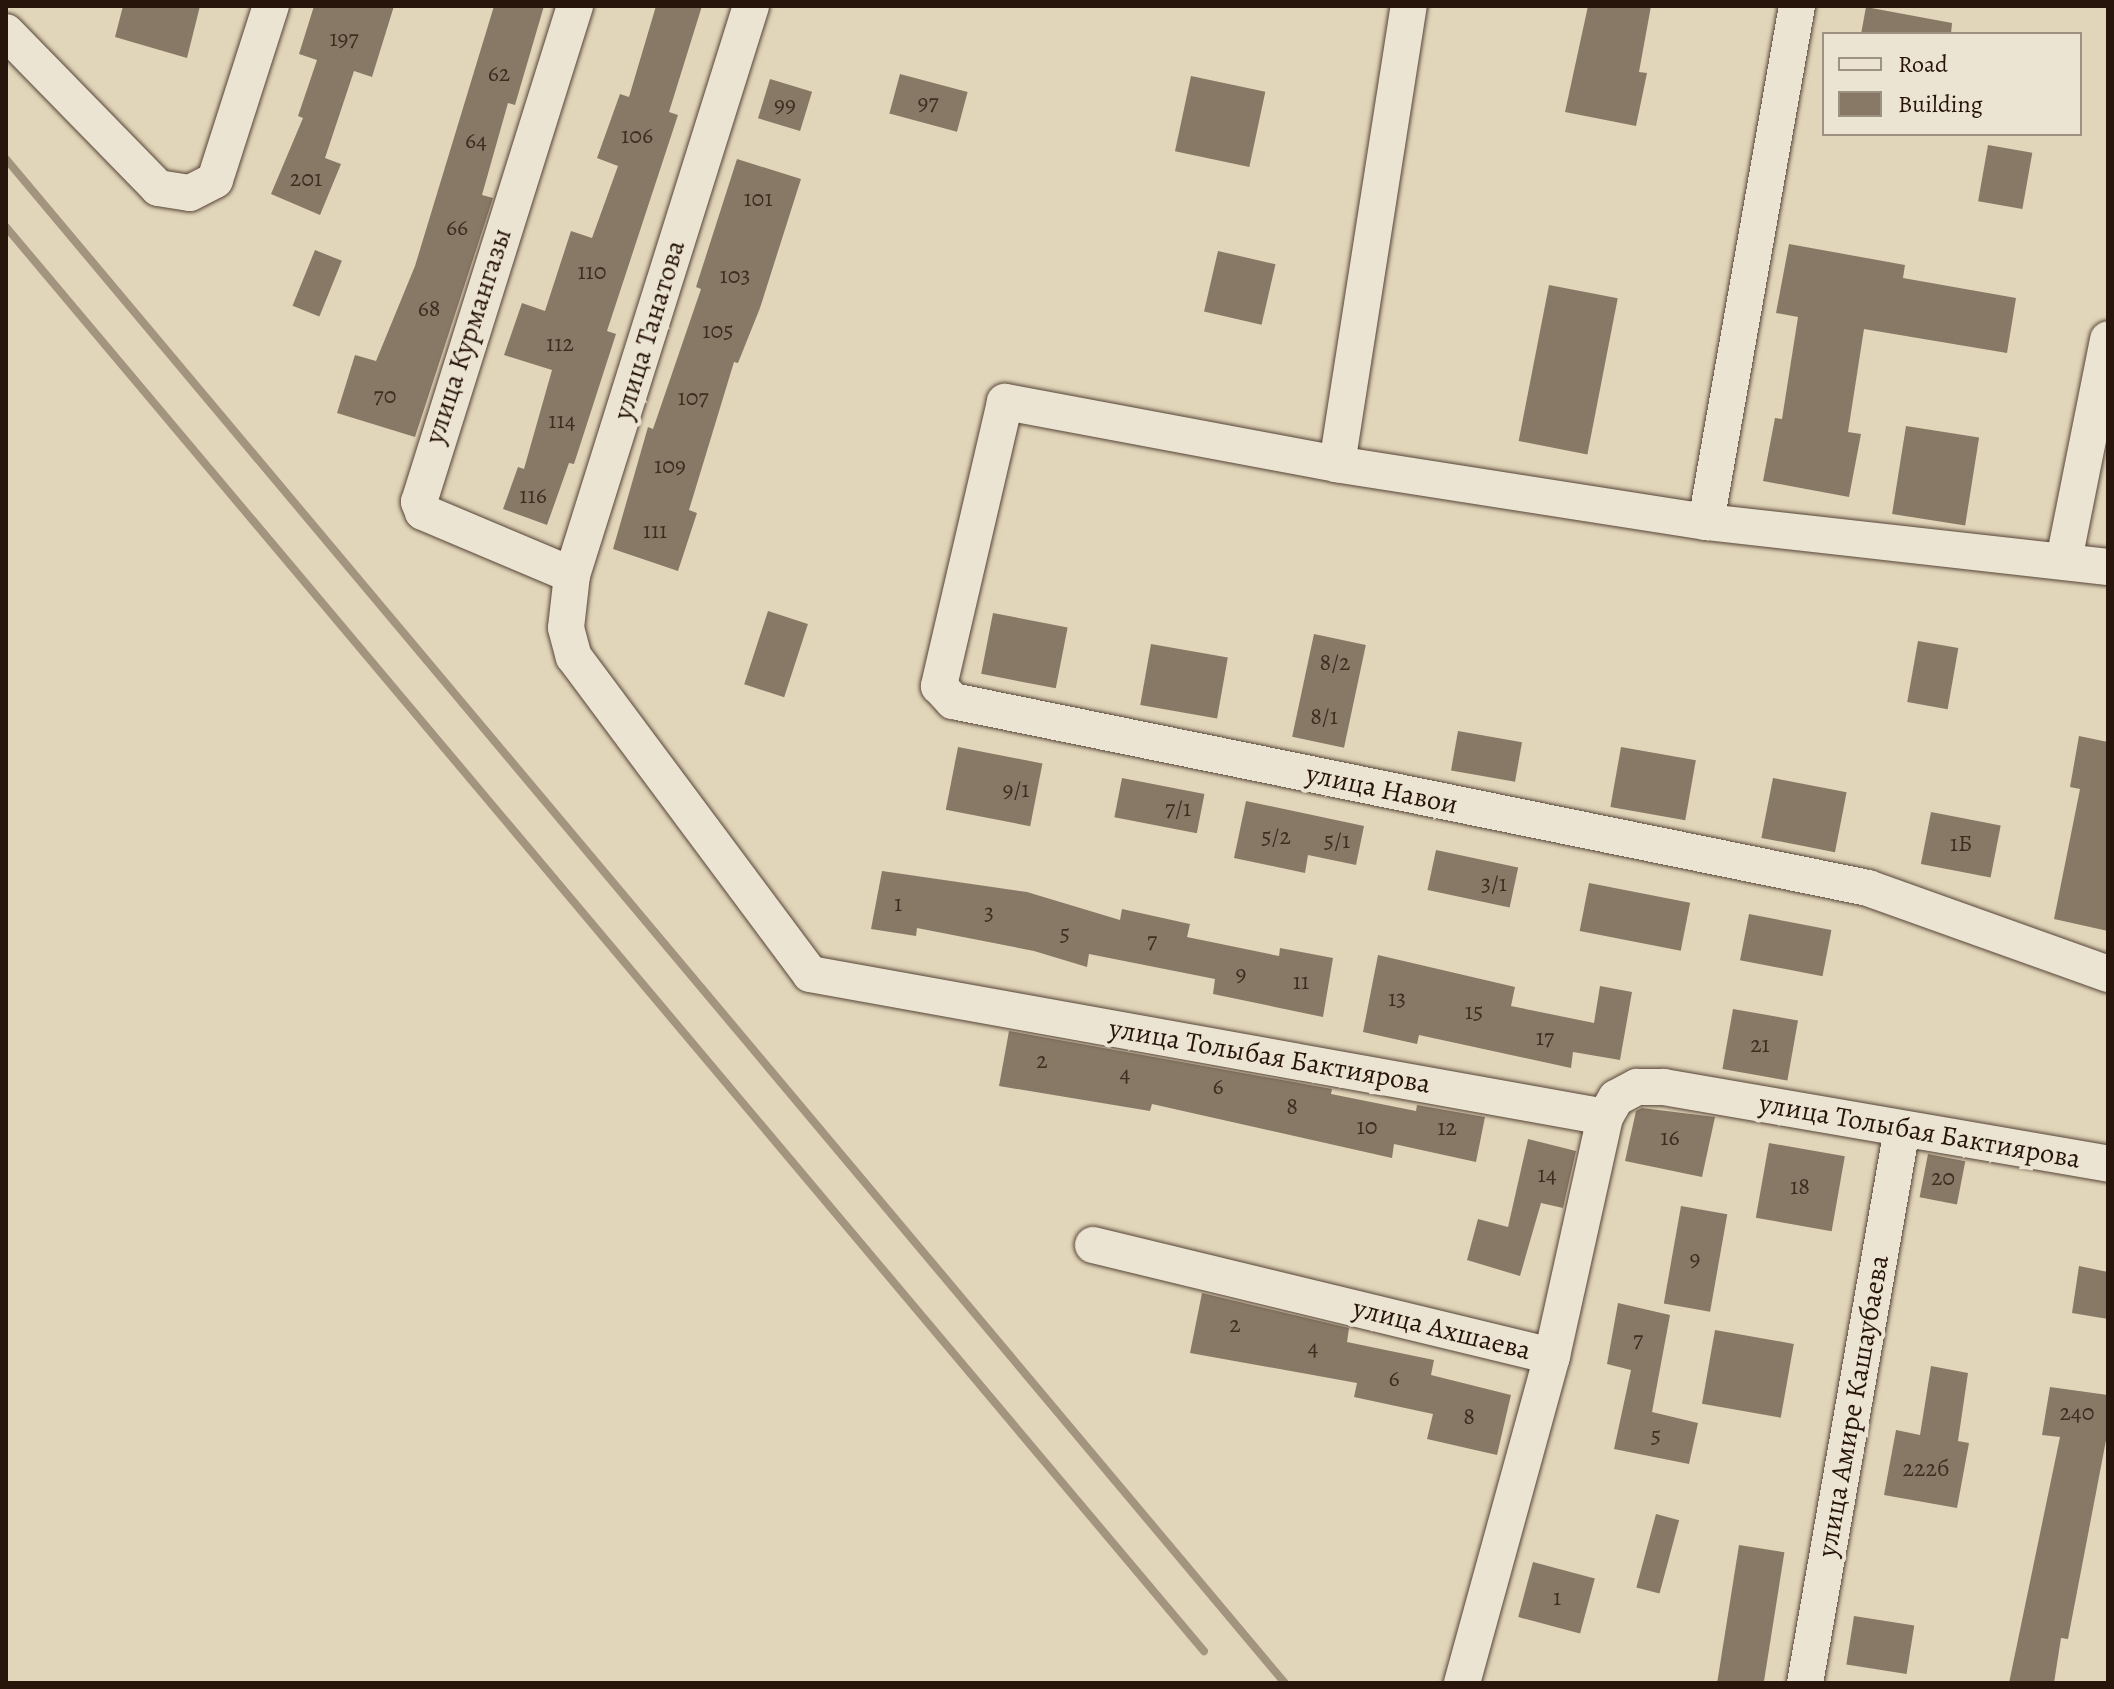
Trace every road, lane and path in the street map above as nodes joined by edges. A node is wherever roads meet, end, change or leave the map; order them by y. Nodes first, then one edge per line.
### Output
1 (271, 6) edge
2 (575, 6) edge
3 (751, 6) edge
4 (1409, 6) edge
5 (1797, 6) edge
6 (6, 32) edge
7 (2108, 339) edge
8 (1337, 464) junction
9 (1706, 522) junction
10 (2064, 560) junction
11 (2108, 567) edge
12 (572, 575) junction
13 (574, 657) joint
14 (2108, 974) edge
15 (1605, 1117) junction
16 (1902, 1129) junction
17 (2108, 1164) edge
18 (1093, 1245) dead end
19 (1552, 1356) junction
20 (1462, 1683) edge
21 (1805, 1683) edge

1 - 6 street
2 - 12 street, улица Курмангазы
3 - 12 street, улица Танатова
4 - 8 street
5 - 9 street
7 - 10 street
8 - 9 street
8 - 14 street, улица Навои
9 - 10 street
10 - 11 street
12 - 13 street, улица Танатова
13 - 15 street, улица Толыбая Бактиярова
15 - 16 street, улица Толыбая Бактиярова
15 - 19 street, улица Ахшаева
16 - 17 street, улица Толыбая Бактиярова
16 - 21 street, улица Амире Кашаубаева
18 - 19 street, улица Ахшаева
19 - 20 street

